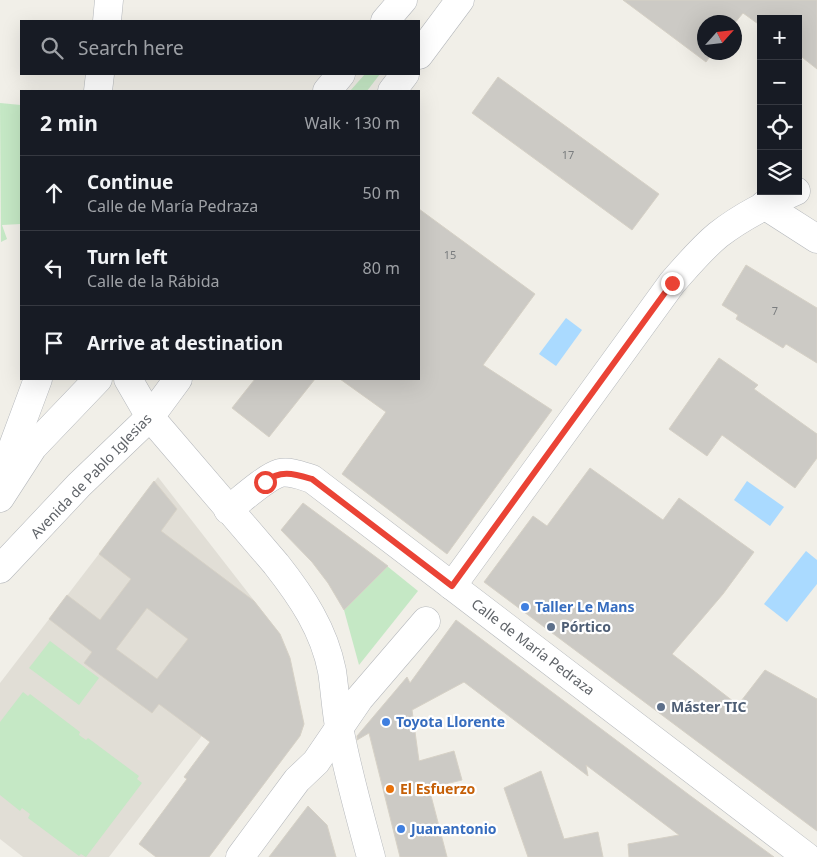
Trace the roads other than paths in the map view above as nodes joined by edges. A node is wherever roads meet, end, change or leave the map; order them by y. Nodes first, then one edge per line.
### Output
1 (109, 0) edge
2 (403, 0) edge
3 (460, 0) edge
4 (107, 20) edge
5 (386, 20) edge
6 (420, 54) edge
7 (100, 75) edge
8 (340, 75) edge
9 (404, 75) edge
10 (98, 90) edge
11 (327, 90) edge
12 (393, 90) edge
13 (817, 185) edge
14 (802, 190) edge
15 (788, 195) edge
16 (764, 205) junction
17 (817, 239) edge
18 (38, 380) edge
19 (97, 380) edge
20 (129, 380) edge
21 (177, 380) edge
22 (150, 417) junction
23 (0, 481) edge
24 (0, 498) edge
25 (228, 510) junction
26 (0, 569) edge
27 (452, 586) junction
28 (426, 621) dead end
29 (339, 730) junction
30 (240, 857) edge
31 (371, 857) edge
32 (807, 857) edge

1 - 4 street
2 - 5 street
3 - 6 street
7 - 10 street
8 - 11 street
9 - 12 street
13 - 14 street
15 - 16 street
16 - 17 street
16 - 27 street
18 - 23 street
19 - 24 street
20 - 22 street
21 - 22 street, Avenida de Pablo Iglesias
22 - 25 street
22 - 26 street, Avenida de Pablo Iglesias
25 - 27 street, Calle de María Pedraza
25 - 29 street
27 - 32 street, Calle de María Pedraza
28 - 29 street
29 - 30 street
29 - 31 street

